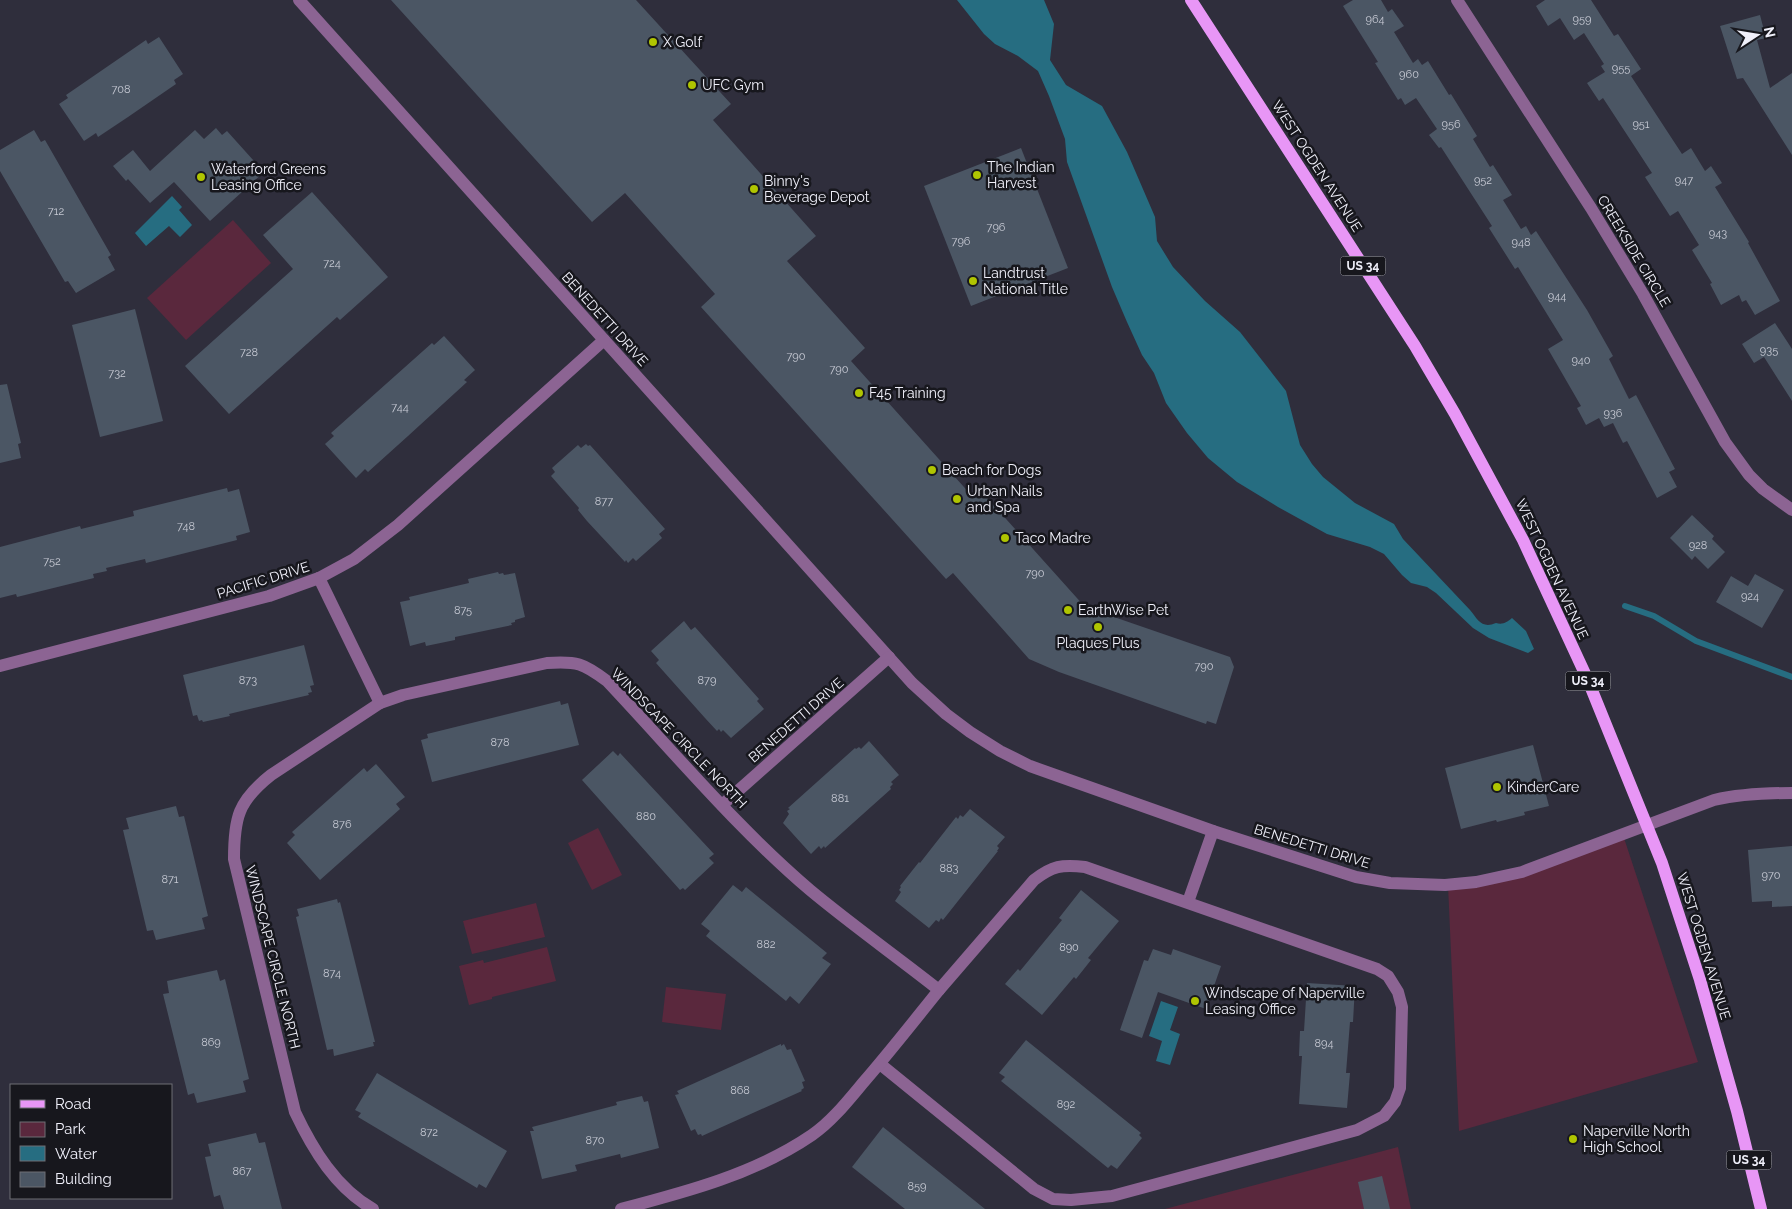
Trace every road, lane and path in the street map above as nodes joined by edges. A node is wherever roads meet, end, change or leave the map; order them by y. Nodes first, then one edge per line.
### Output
1 (299, 0) edge
2 (1191, 0) edge
3 (1457, 0) edge
4 (604, 340) junction
5 (1792, 510) edge
6 (319, 578) junction
7 (889, 657) junction
8 (0, 666) edge
9 (380, 703) junction
10 (1792, 794) edge
11 (722, 805) junction
12 (1646, 825) junction
13 (1213, 832) junction
14 (1188, 902) junction
15 (939, 990) junction
16 (880, 1064) junction
17 (373, 1209) edge
18 (621, 1209) edge
19 (1761, 1209) edge

1 - 4 street, BENEDETTI DRIVE
2 - 12 main road, WEST OGDEN AVENUE / US 34
3 - 5 street, CREEKSIDE CIRCLE
4 - 6 street, PACIFIC DRIVE
4 - 7 street, BENEDETTI DRIVE
6 - 8 street, PACIFIC DRIVE
6 - 9 street
7 - 11 street, BENEDETTI DRIVE
7 - 13 street, BENEDETTI DRIVE
9 - 11 street, WINDSCAPE CIRCLE NORTH
9 - 17 street, WINDSCAPE CIRCLE NORTH
10 - 12 street, BENEDETTI DRIVE
11 - 15 street, WINDSCAPE CIRCLE NORTH
12 - 13 street, BENEDETTI DRIVE
12 - 19 main road, WEST OGDEN AVENUE / US 34
13 - 14 street
14 - 15 street
14 - 16 street
15 - 16 street
16 - 18 street

